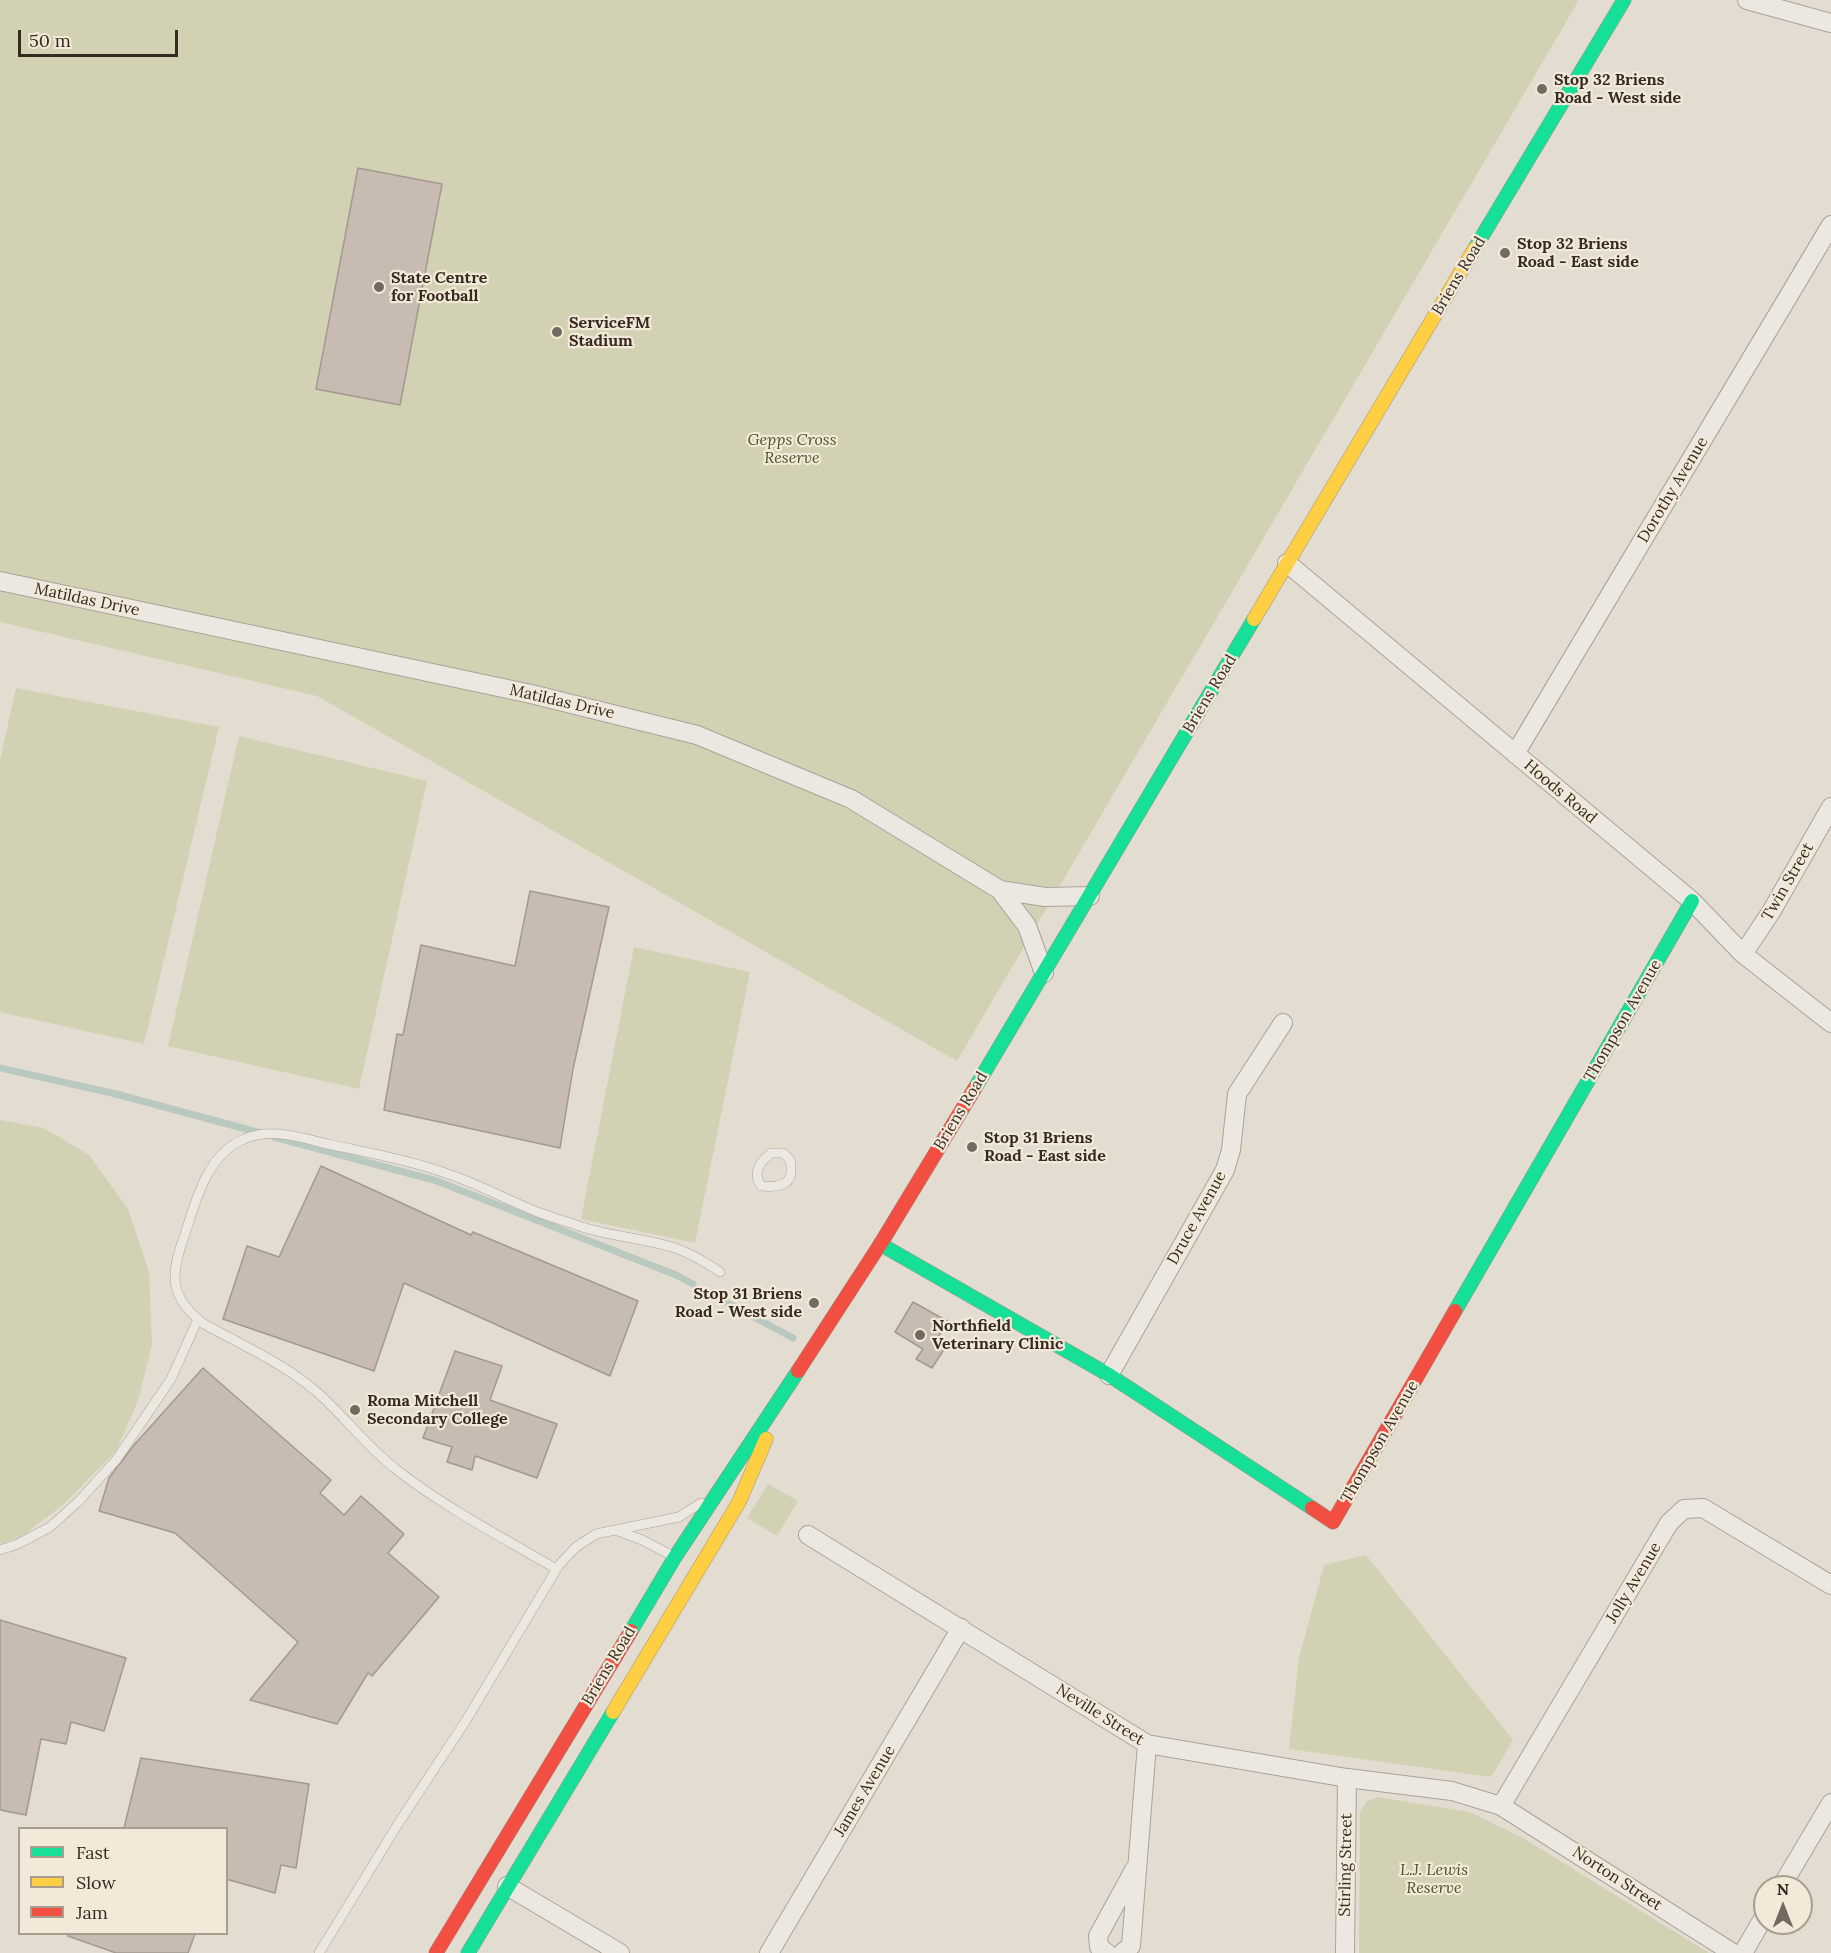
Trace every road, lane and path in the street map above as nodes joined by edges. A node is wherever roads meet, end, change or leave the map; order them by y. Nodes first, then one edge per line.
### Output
1 (1624, 0) edge
2 (1747, 0) edge
3 (1831, 22) edge
4 (1831, 225) edge
5 (1287, 563) junction
6 (0, 581) edge
7 (1515, 754) junction
8 (1831, 807) edge
9 (1000, 890) junction
10 (1090, 896) junction
11 (1692, 901) junction
12 (1743, 954) junction
13 (1044, 973) junction
14 (1283, 1023) dead end
15 (1831, 1023) edge
16 (880, 1244) junction
17 (720, 1272) dead end
18 (198, 1318) junction
19 (1109, 1376) junction
20 (790, 1384) junction
21 (714, 1494) junction
22 (618, 1531) junction
23 (808, 1535) dead end
24 (0, 1550) edge
25 (677, 1562) junction
26 (556, 1569) junction
27 (1831, 1585) edge
28 (961, 1628) junction
29 (1147, 1744) junction
30 (1347, 1778) junction
31 (1831, 1803) edge
32 (1502, 1806) junction
33 (1138, 1863) junction
34 (484, 1872) junction
35 (1788, 1875) edge
36 (507, 1886) junction
37 (1753, 1935) edge
38 (319, 1953) edge
39 (436, 1953) edge
40 (468, 1953) edge
41 (620, 1953) edge
42 (769, 1953) edge
43 (1107, 1953) edge
44 (1122, 1953) edge
45 (1345, 1953) edge
46 (1733, 1953) edge
47 (1743, 1953) edge

1 - 5 main road, Briens Road
2 - 3 street
4 - 7 street, Dorothy Avenue
5 - 7 street, Hoods Road
5 - 10 main road, Briens Road
6 - 9 street, Matildas Drive
7 - 11 street, Hoods Road
8 - 12 street, Twin Street
9 - 10 street
9 - 13 street, Matildas Drive
10 - 13 main road, Briens Road
11 - 12 street, Hoods Road
11 - 19 main road, Thompson Avenue
12 - 15 street, Hoods Road
13 - 16 main road, Briens Road
14 - 19 street, Druce Avenue
16 - 19 main road, Thompson Avenue
16 - 20 main road, Briens Road
17 - 18 lane
18 - 24 lane
18 - 26 lane
20 - 21 main road, Briens Road
20 - 36 main road, Briens Road
21 - 22 lane
21 - 25 main road, Briens Road
22 - 25 lane
22 - 26 lane
23 - 28 street, Neville Street
25 - 34 main road, Briens Road
26 - 38 lane
27 - 32 street, Jolly Avenue
28 - 29 street, Neville Street
28 - 42 street, James Avenue
29 - 30 street, Neville Street
29 - 33 street
30 - 32 street, Neville Street
30 - 45 street, Stirling Street
31 - 35 street
32 - 46 street, Norton Street
33 - 43 street
33 - 44 street
34 - 36 main road
34 - 39 main road, Briens Road
36 - 40 main road, Briens Road
36 - 41 street
37 - 47 street

